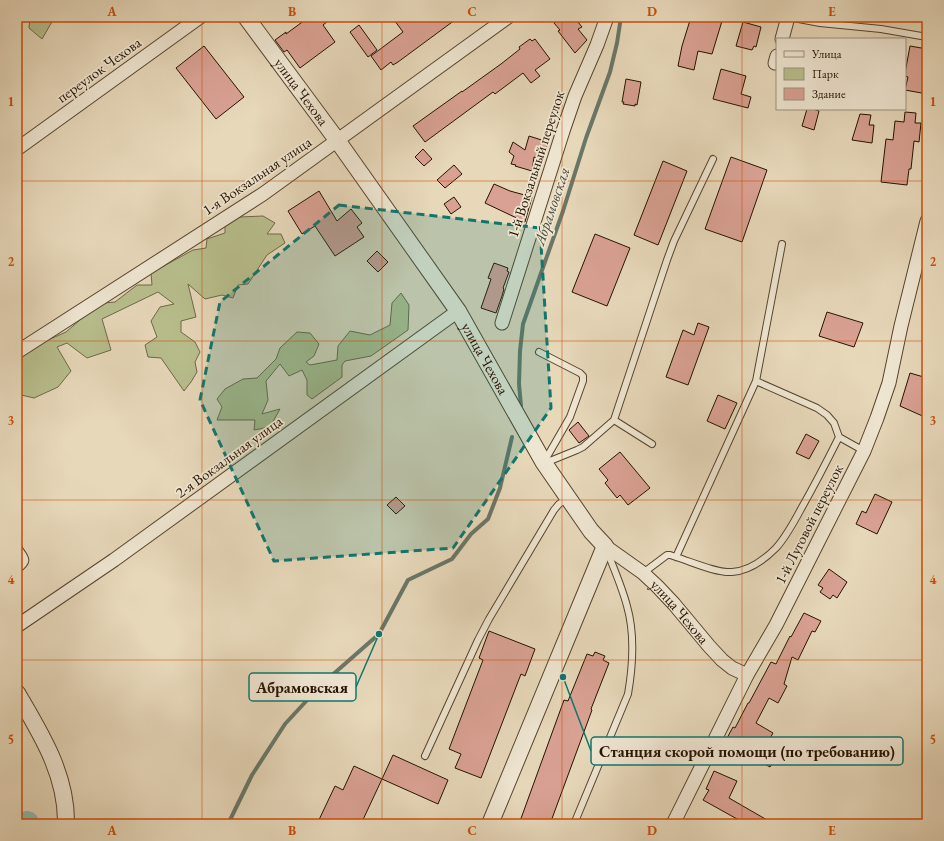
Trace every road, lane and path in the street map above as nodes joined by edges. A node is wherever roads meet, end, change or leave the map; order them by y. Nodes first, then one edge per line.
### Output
1 (200, 17) edge
2 (246, 17) edge
3 (508, 17) edge
4 (607, 17) edge
5 (788, 17) edge
6 (927, 36) edge
7 (782, 38) edge
8 (337, 140) junction
9 (17, 149) edge
10 (713, 159) dead end
11 (927, 221) edge
12 (782, 244) dead end
13 (458, 311) junction
14 (502, 323) dead end
15 (17, 352) edge
16 (538, 352) dead end
17 (756, 381) junction
18 (614, 420) junction
19 (839, 437) junction
20 (652, 444) dead end
21 (864, 451) junction
22 (544, 463) junction
23 (568, 498) junction
24 (17, 546) edge
25 (605, 546) junction
26 (676, 557) junction
27 (17, 570) edge
28 (643, 573) junction
29 (17, 626) edge
30 (746, 675) junction
31 (17, 694) edge
32 (425, 756) dead end
33 (66, 824) edge
34 (490, 824) edge
35 (574, 824) edge
36 (672, 824) edge

1 - 9 street, переулок Чехова
2 - 8 street, улица Чехова
3 - 8 street, 1-я Вокзальная улица
4 - 14 street, 1-й Вокзальный переулок
5 - 6 lane
5 - 7 street
8 - 13 street, улица Чехова
8 - 15 street, 1-я Вокзальная улица
10 - 18 lane
11 - 21 street, 1-й Луговой переулок
12 - 17 lane
13 - 22 street, улица Чехова
13 - 29 street, 2-я Вокзальная улица
16 - 22 lane
17 - 19 lane
17 - 26 lane
18 - 20 lane
18 - 22 lane
19 - 21 lane
19 - 26 lane
21 - 30 street, 1-й Луговой переулок
22 - 23 street, улица Чехова
23 - 25 street, улица Чехова
23 - 32 lane
24 - 27 lane
25 - 28 street, улица Чехова
25 - 34 street
25 - 35 lane
26 - 28 lane
28 - 30 street, улица Чехова
30 - 36 street, 1-й Луговой переулок
31 - 33 street

